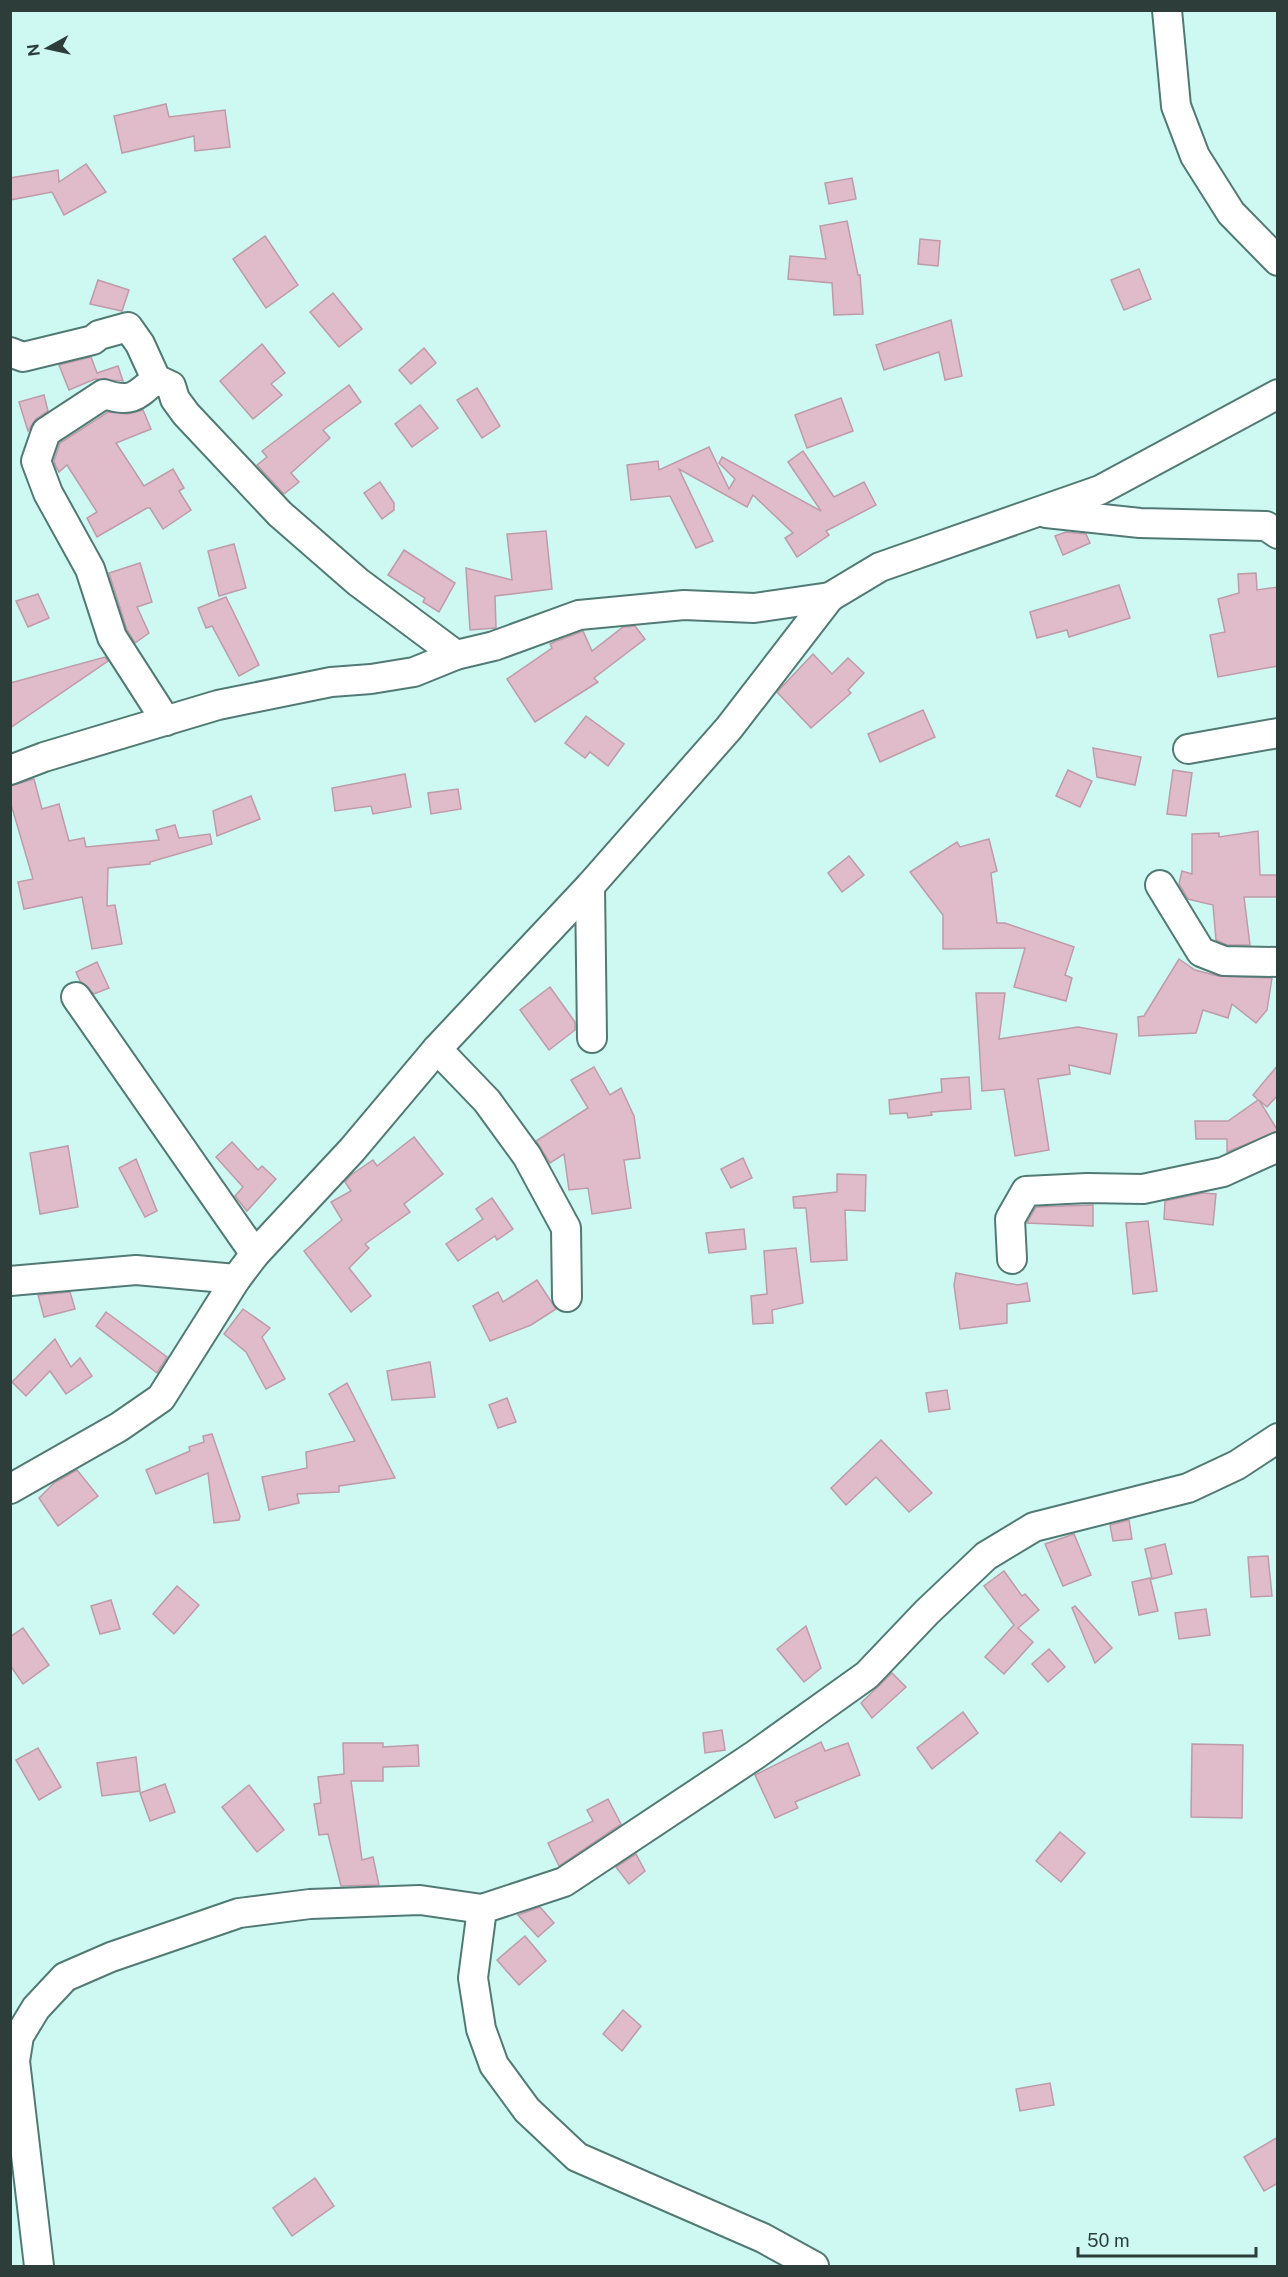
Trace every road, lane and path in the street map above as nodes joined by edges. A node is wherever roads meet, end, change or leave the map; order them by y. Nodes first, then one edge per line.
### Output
1 (1167, 10) edge
2 (1278, 261) edge
3 (10, 352) edge
4 (156, 379) junction
5 (1278, 394) edge
6 (1041, 513) junction
7 (1278, 534) edge
8 (830, 597) junction
9 (456, 655) junction
10 (166, 721) junction
11 (1278, 733) edge
12 (1188, 748) dead end
13 (10, 770) edge
14 (1160, 885) dead end
15 (590, 886) junction
16 (1278, 962) edge
17 (76, 997) dead end
18 (592, 1038) dead end
19 (437, 1049) junction
20 (1278, 1147) edge
21 (255, 1254) junction
22 (1012, 1259) dead end
23 (236, 1279) junction
24 (10, 1281) edge
25 (567, 1297) dead end
26 (1278, 1438) edge
27 (10, 1489) edge
28 (482, 1910) junction
29 (39, 2266) edge
30 (814, 2266) edge

1 - 2 street
3 - 4 street
4 - 9 street
4 - 10 street
5 - 6 street
6 - 7 street
6 - 8 street
8 - 9 street
8 - 15 street
9 - 10 street
10 - 13 street
11 - 12 street
14 - 16 street
15 - 18 street
15 - 19 street
17 - 21 street
19 - 21 street
19 - 25 street
20 - 22 street
21 - 23 street
23 - 24 street
23 - 27 street
26 - 28 street
28 - 29 street
28 - 30 street

